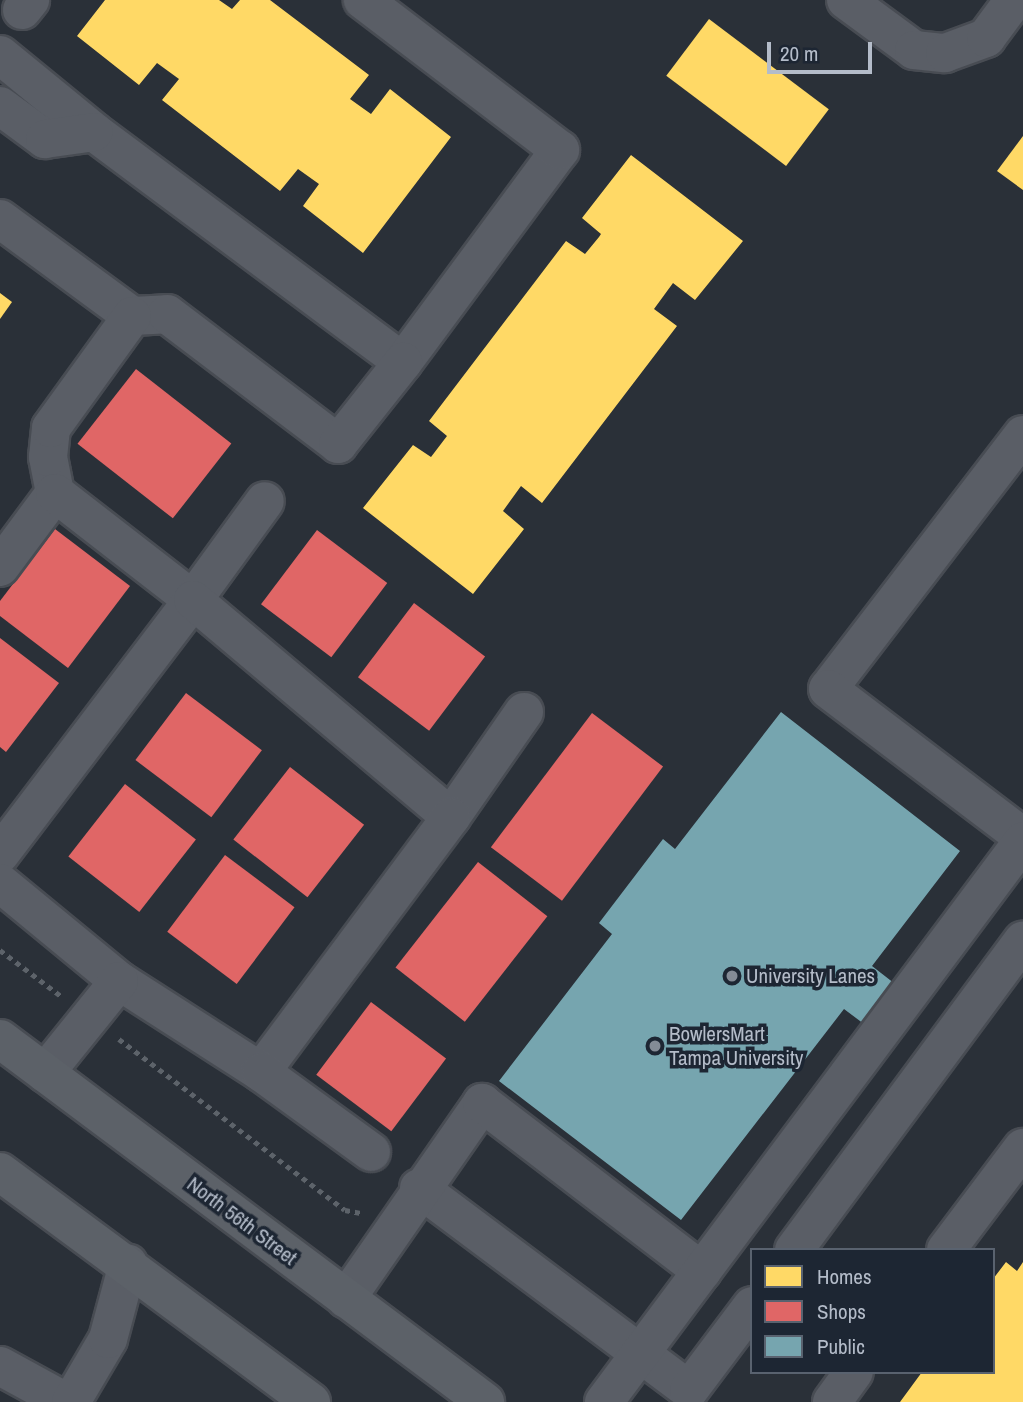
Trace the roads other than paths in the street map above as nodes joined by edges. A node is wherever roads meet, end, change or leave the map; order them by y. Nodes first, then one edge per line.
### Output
1 (363, 0) edge
2 (846, 0) edge
3 (1014, 0) edge
4 (0, 55) edge
5 (0, 106) edge
6 (94, 132) junction
7 (0, 219) edge
8 (132, 316) junction
9 (403, 362) junction
10 (1023, 435) edge
11 (55, 494) junction
12 (265, 501) dead end
13 (0, 566) edge
14 (193, 600) junction
15 (524, 712) dead end
16 (451, 817) junction
17 (1023, 839) edge
18 (0, 854) edge
19 (0, 883) edge
20 (1023, 941) edge
21 (119, 981) junction
22 (0, 1040) edge
23 (261, 1072) junction
24 (45, 1073) junction
25 (1023, 1148) edge
26 (370, 1152) dead end
27 (0, 1171) edge
28 (419, 1188) junction
29 (795, 1248) edge
30 (948, 1248) edge
31 (128, 1265) junction
32 (702, 1271) junction
33 (346, 1299) junction
34 (750, 1309) edge
35 (640, 1353) junction
36 (0, 1366) edge
37 (853, 1374) edge
38 (69, 1402) edge
39 (310, 1402) edge
40 (485, 1402) edge
41 (604, 1402) edge
42 (832, 1402) edge

1 - 9 street
2 - 3 street
4 - 6 street
5 - 6 street
6 - 9 street
7 - 8 street
8 - 9 street
8 - 11 street
10 - 17 street
11 - 13 street
11 - 14 street
12 - 14 street
14 - 16 street
14 - 18 street
15 - 16 street
16 - 23 street
17 - 32 street
19 - 21 street
20 - 29 street
21 - 23 street
21 - 24 street
22 - 24 main road, North 56th Street
23 - 26 street
24 - 33 main road, North 56th Street
25 - 30 street
27 - 31 main road
28 - 32 street
28 - 33 street
28 - 35 street
31 - 38 street
31 - 39 main road
32 - 35 street
33 - 40 main road, North 56th Street
34 - 35 street
35 - 41 street
36 - 38 street
37 - 42 street

